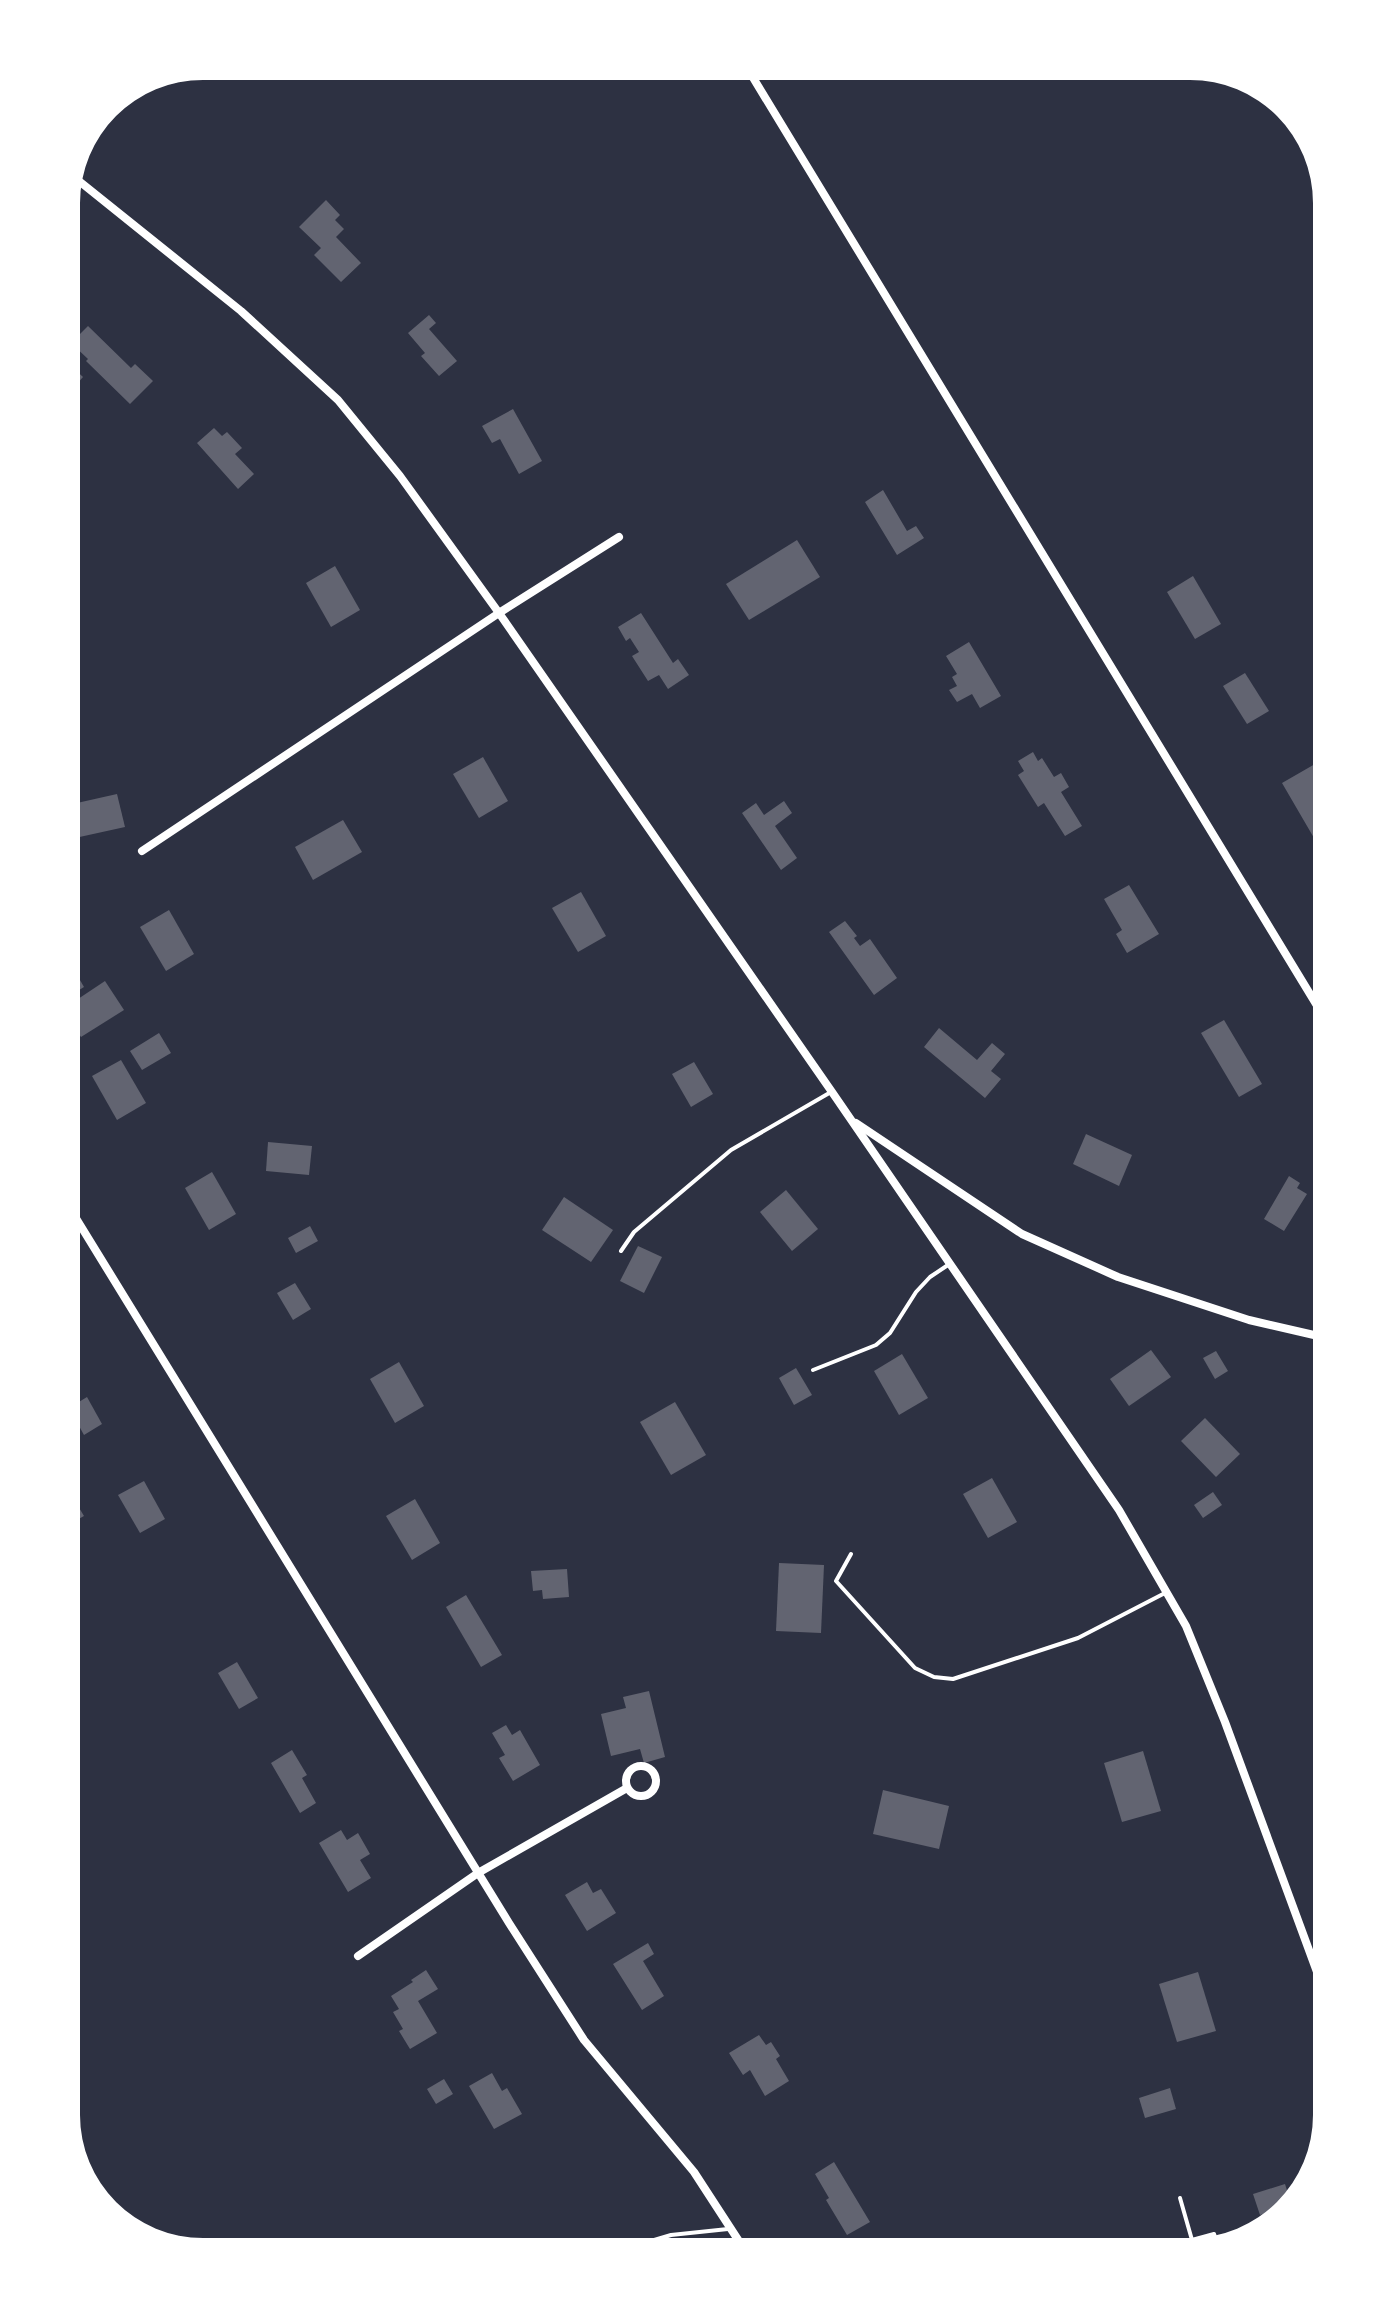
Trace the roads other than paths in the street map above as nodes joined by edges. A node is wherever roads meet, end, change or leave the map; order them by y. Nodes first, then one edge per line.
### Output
1 (754, 80) edge
2 (81, 183) edge
3 (619, 537) dead end
4 (499, 613) junction
5 (142, 851) dead end
6 (1313, 999) edge
7 (832, 1092) junction
8 (850, 1119) junction
9 (80, 1225) edge
10 (621, 1251) dead end
11 (949, 1264) junction
12 (1313, 1335) edge
13 (813, 1370) dead end
14 (851, 1554) dead end
15 (1166, 1592) junction
16 (627, 1788) dead end
17 (478, 1873) junction
18 (358, 1956) dead end
19 (1313, 1961) edge
20 (1180, 2198) dead end
21 (730, 2228) junction
22 (661, 2238) edge
23 (737, 2238) edge
24 (1191, 2238) edge

1 - 6 street
2 - 4 street
3 - 4 street
4 - 5 street
4 - 7 street
7 - 8 street
7 - 10 lane
8 - 11 street
8 - 12 street
9 - 17 street
11 - 13 lane
11 - 15 street
14 - 15 lane
15 - 19 street
16 - 17 street
17 - 18 street
17 - 21 street
20 - 24 lane
21 - 22 lane
21 - 23 street

